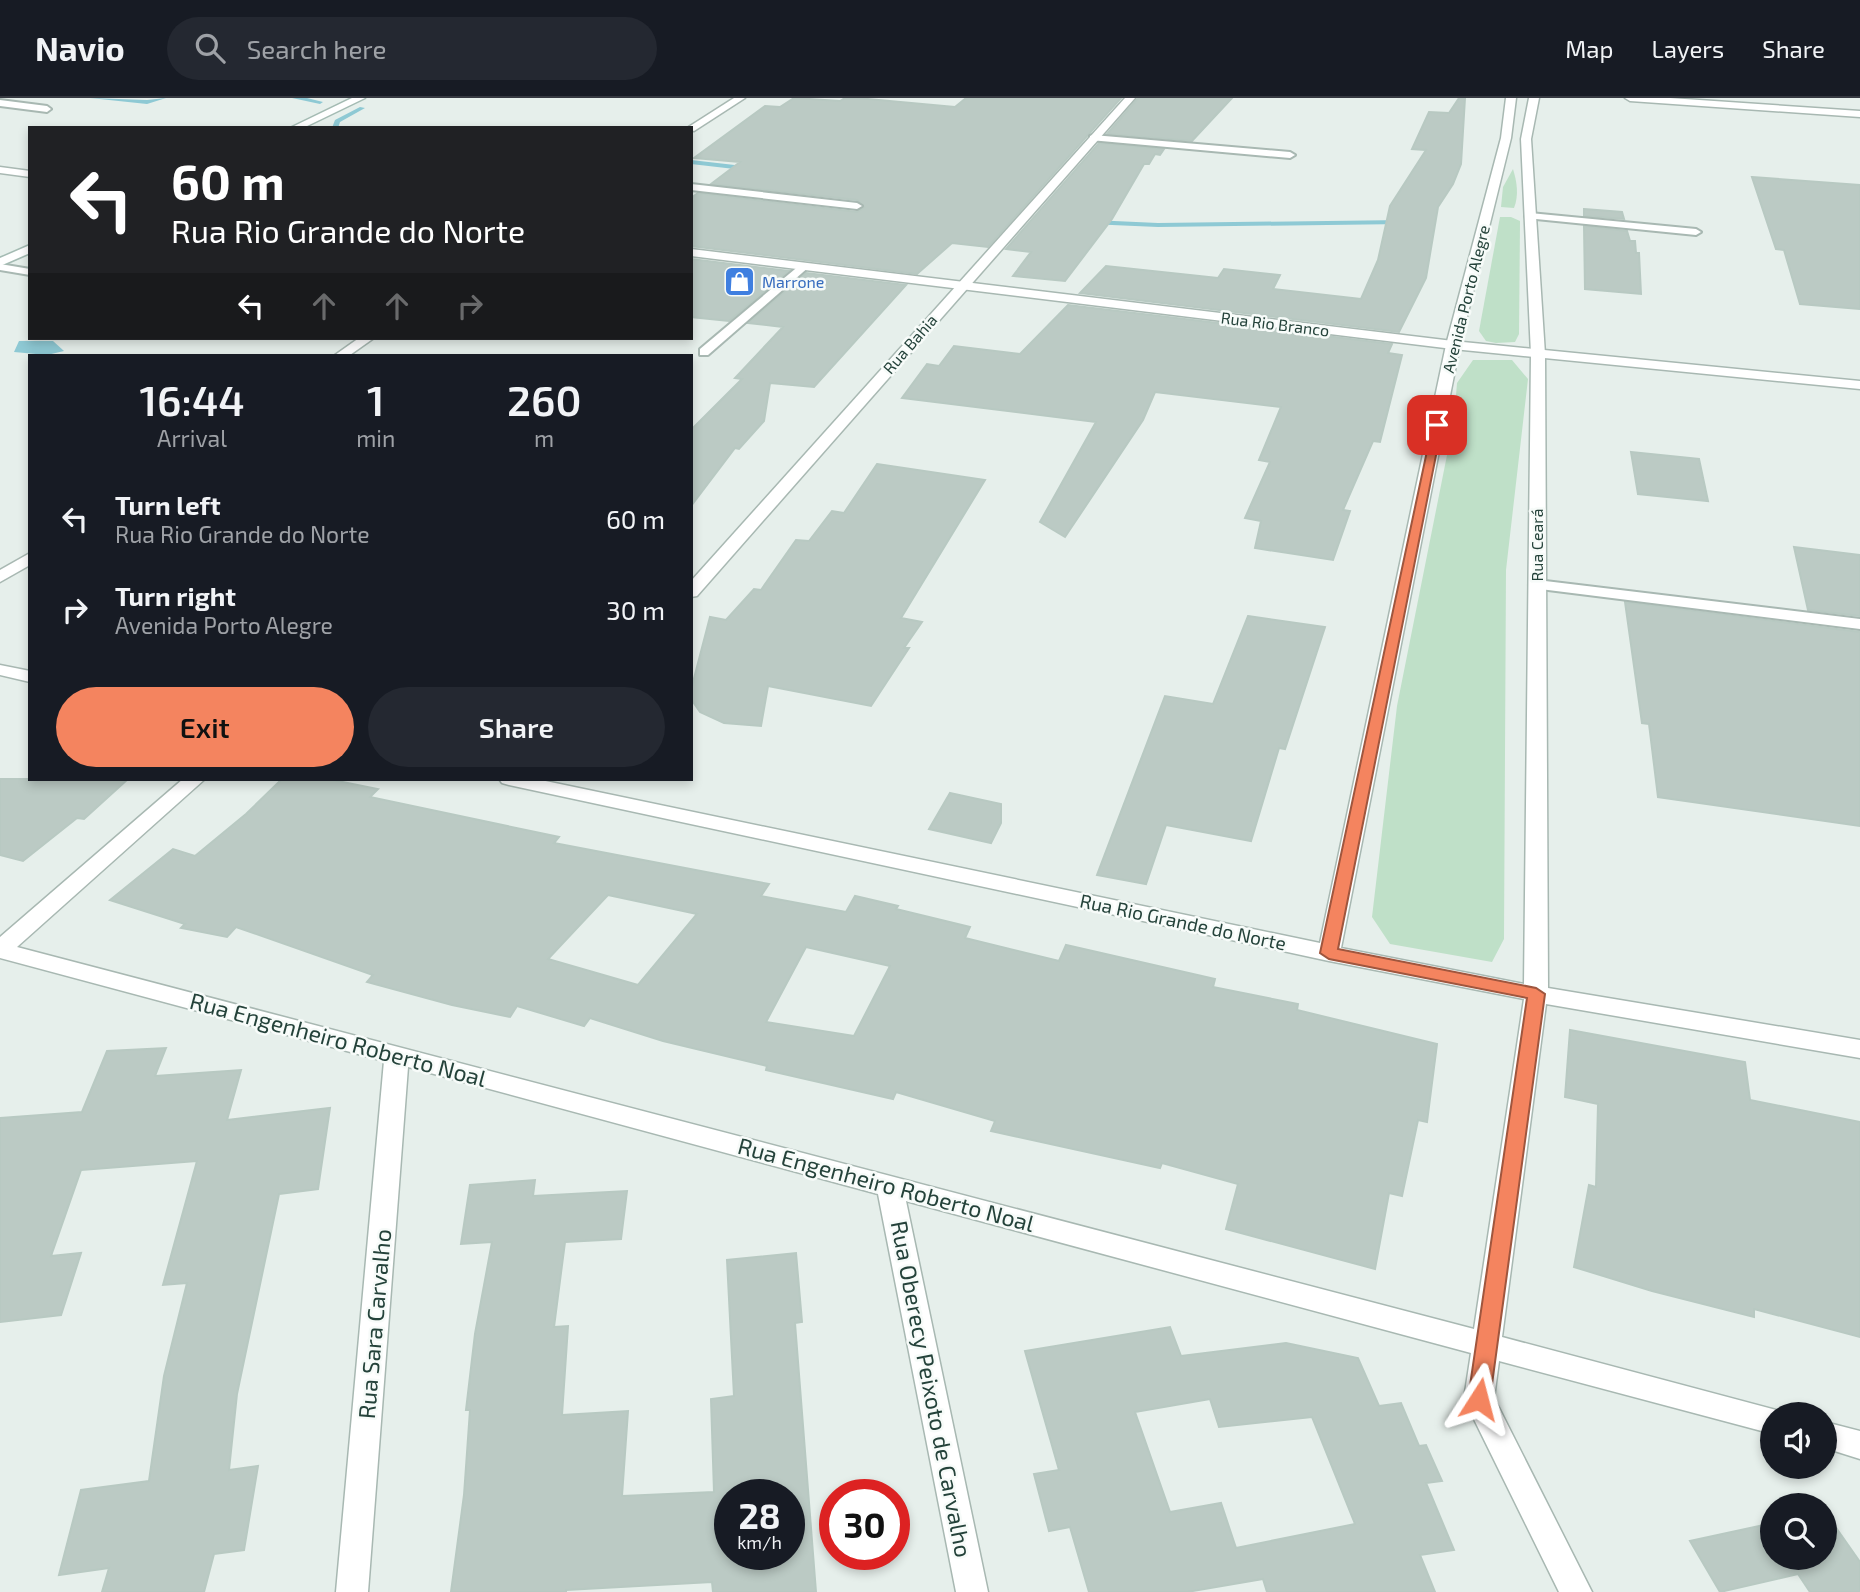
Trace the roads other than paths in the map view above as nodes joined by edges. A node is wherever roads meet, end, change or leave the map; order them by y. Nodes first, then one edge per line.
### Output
1 (360, 98) edge
2 (740, 98) edge
3 (1130, 98) edge
4 (1511, 98) edge
5 (1534, 98) edge
6 (1630, 98) edge
7 (0, 103) edge
8 (47, 109) dead end
9 (1860, 114) edge
10 (299, 126) edge
11 (693, 128) edge
12 (1093, 138) junction
13 (1506, 138) junction
14 (1526, 139) junction
15 (1290, 155) dead end
16 (0, 170) edge
17 (28, 174) edge
18 (693, 187) edge
19 (857, 206) dead end
20 (1530, 216) junction
21 (1696, 232) dead end
22 (28, 249) edge
23 (693, 252) edge
24 (0, 262) edge
25 (806, 266) junction
26 (0, 267) edge
27 (28, 272) edge
28 (962, 285) junction
29 (365, 340) edge
30 (1453, 345) junction
31 (704, 352) dead end
32 (343, 354) edge
33 (1538, 354) junction
34 (1860, 386) edge
35 (28, 559) edge
36 (0, 578) edge
37 (1537, 585) junction
38 (693, 590) edge
39 (1860, 624) edge
40 (0, 670) edge
41 (28, 677) edge
42 (193, 781) edge
43 (525, 781) edge
44 (0, 950) edge
45 (1329, 953) junction
46 (1536, 994) junction
47 (1860, 1048) edge
48 (397, 1055) junction
49 (890, 1186) junction
50 (1487, 1346) junction
51 (1760, 1419) edge
52 (1837, 1439) edge
53 (1860, 1445) edge
54 (352, 1592) edge
55 (972, 1592) edge
56 (1576, 1592) edge

1 - 10 street
2 - 11 street
3 - 12 street, Rua Bahia
4 - 13 street, Avenida Porto Alegre
5 - 14 street, Rua Ceará
6 - 9 street
7 - 8 lane
12 - 15 lane
12 - 28 street, Rua Bahia
13 - 14 street
13 - 30 street, Avenida Porto Alegre
14 - 20 street, Rua Ceará
16 - 17 street
18 - 19 lane
20 - 21 lane
20 - 33 street, Rua Ceará
22 - 24 street
23 - 25 street, Rua Rio Branco
25 - 28 street, Rua Rio Branco
25 - 31 lane
26 - 27 lane
28 - 30 street, Rua Rio Branco
28 - 38 street, Rua Bahia
29 - 32 street
30 - 33 street, Rua Rio Branco
30 - 45 street, Avenida Porto Alegre
33 - 34 street, Rua Rio Branco
33 - 37 street, Rua Ceará
35 - 36 street
37 - 39 lane
37 - 46 street, Rua Ceará
40 - 41 street
42 - 44 street
43 - 45 street, Rua Rio Grande do Norte
44 - 48 street, Rua Engenheiro Roberto Noal
45 - 46 street, Rua Rio Grande do Norte
46 - 47 street, Rua Rio Grande do Norte
46 - 50 street, Rua Ceará
48 - 49 street, Rua Engenheiro Roberto Noal
48 - 54 street, Rua Sara Carvalho
49 - 50 street, Rua Engenheiro Roberto Noal
49 - 55 street, Rua Oberecy Peixoto de Carvalho
50 - 51 street, Rua Engenheiro Roberto Noal
50 - 56 street, Rua Ceará
52 - 53 street

